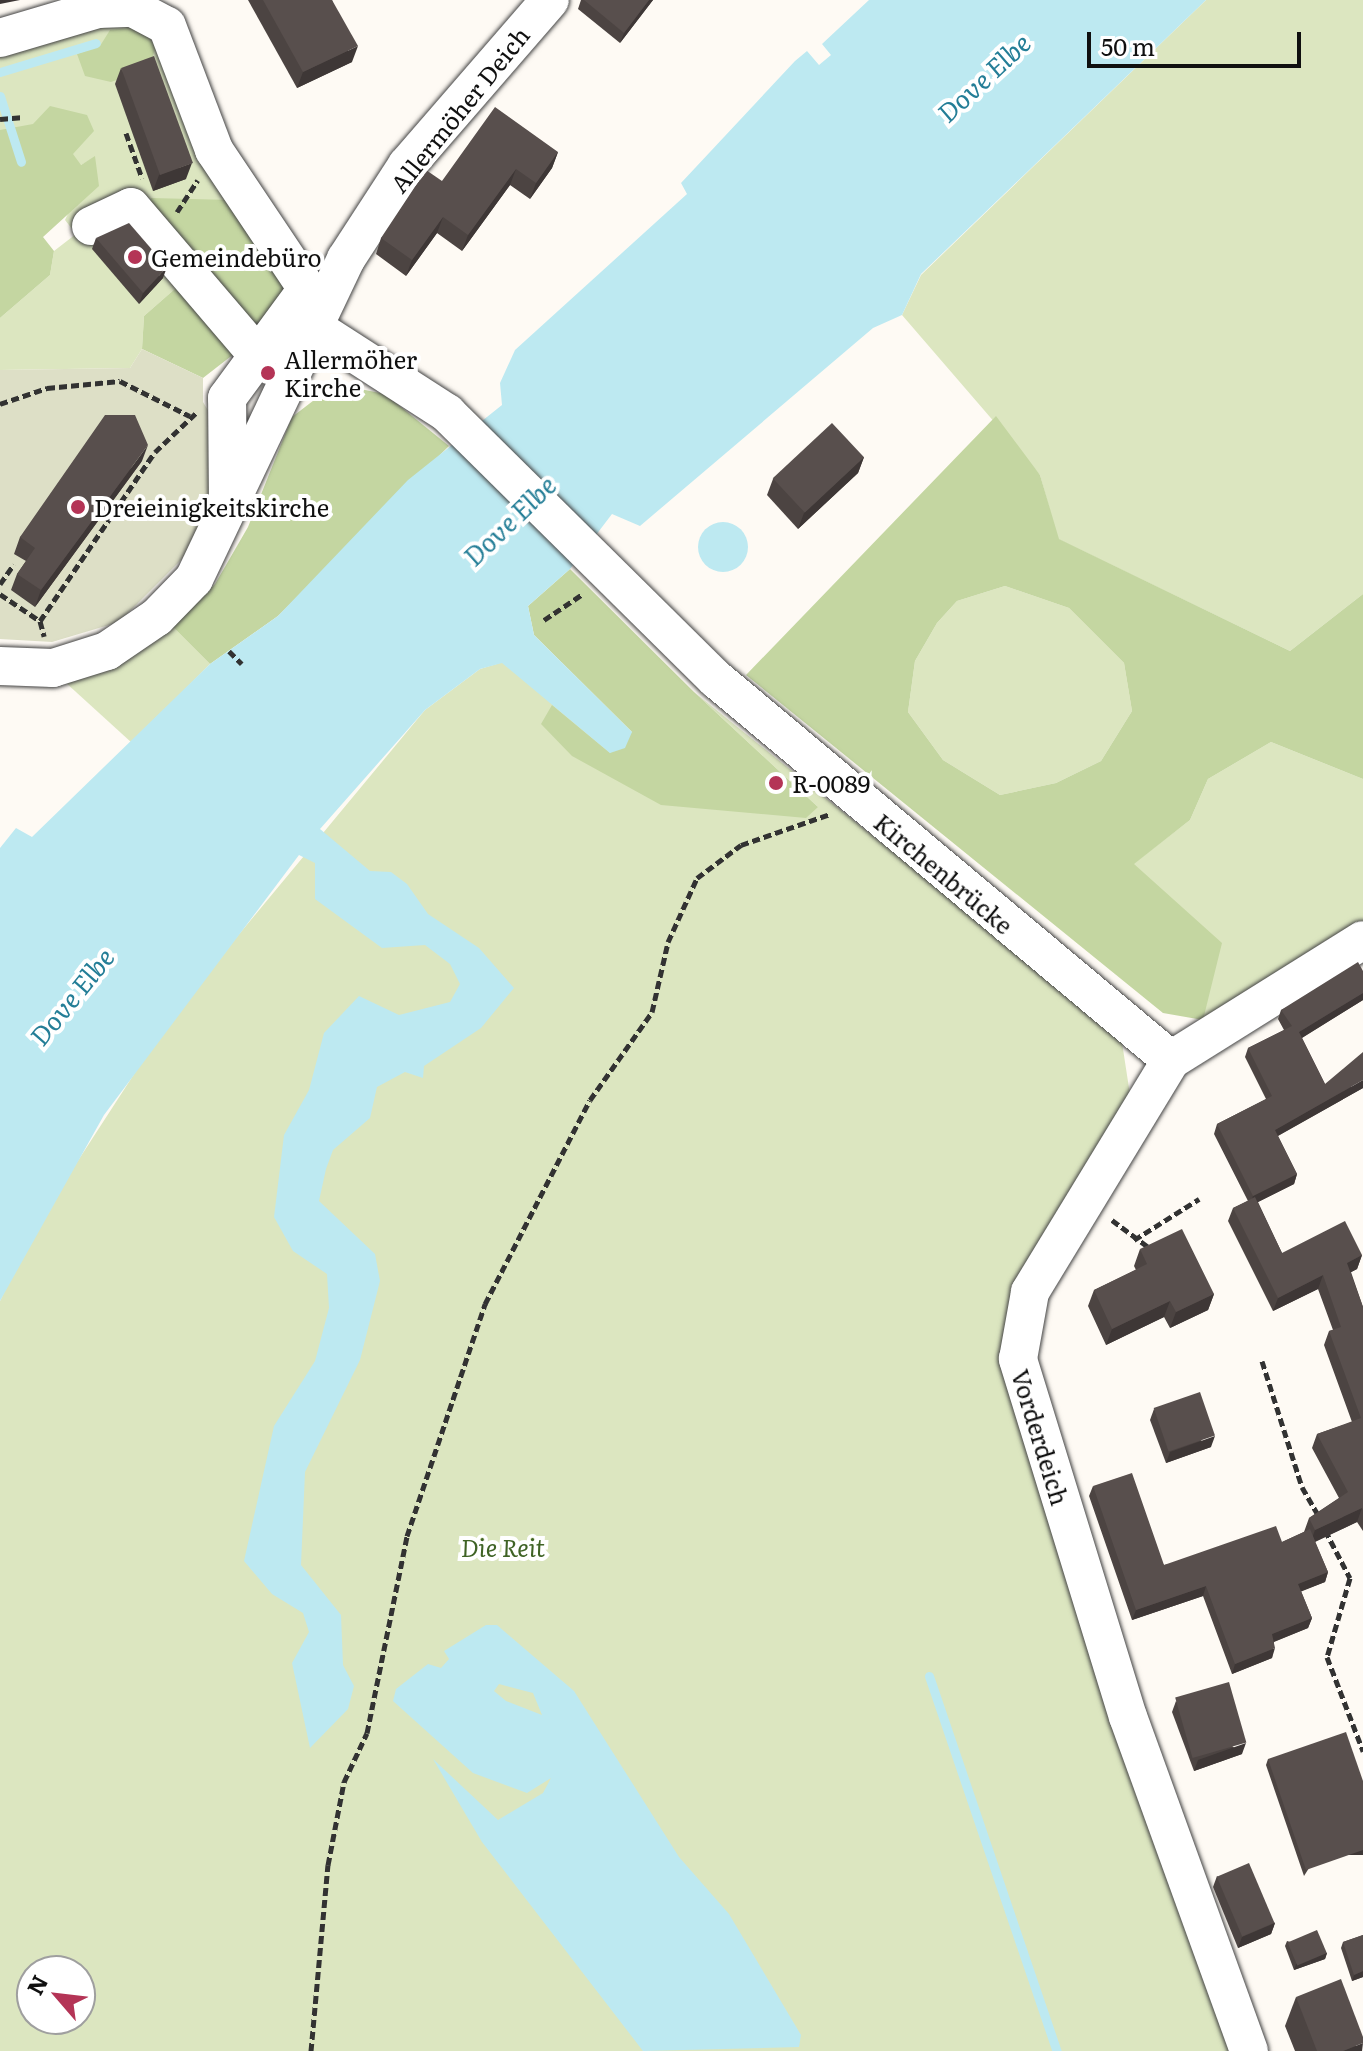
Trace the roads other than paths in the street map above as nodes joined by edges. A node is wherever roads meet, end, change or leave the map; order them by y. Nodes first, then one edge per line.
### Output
1 (550, 0) edge
2 (0, 38) edge
3 (91, 226) dead end
4 (315, 305) junction
5 (255, 352) junction
6 (229, 516) junction
7 (0, 666) edge
8 (1363, 940) edge
9 (1171, 1060) junction
10 (1249, 2051) edge

1 - 4 street, Allermöher Deich
2 - 4 street
3 - 5 street
4 - 5 street
4 - 6 street, Allermöher Deich
4 - 9 street, Kirchenbrücke
5 - 6 street
6 - 7 street, Allermöher Deich
8 - 9 street, Vorderdeich
9 - 10 street, Vorderdeich

